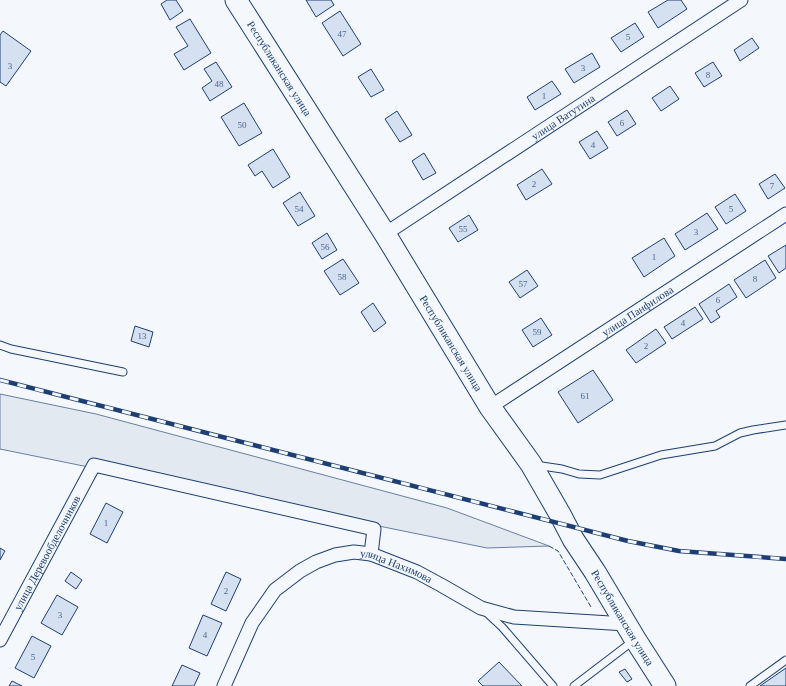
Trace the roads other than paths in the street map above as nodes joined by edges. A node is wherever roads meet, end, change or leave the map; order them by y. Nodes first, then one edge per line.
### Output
1 (236, 0) edge
2 (741, 0) edge
3 (786, 214) edge
4 (385, 234) junction
5 (0, 345) edge
6 (123, 372) dead end
7 (490, 407) junction
8 (786, 425) edge
9 (531, 464) junction
10 (371, 554) junction
11 (481, 608) junction
12 (631, 632) junction
13 (0, 640) edge
14 (786, 660) edge
15 (224, 686) edge
16 (553, 686) edge
17 (574, 686) edge
18 (665, 686) edge
19 (750, 686) edge

1 - 4 main road, Республиканская улица
2 - 4 street, улица Ватутина
3 - 7 street, улица Панфилова
4 - 7 main road, Республиканская улица
5 - 6 lane
7 - 9 main road, Республиканская улица
8 - 9 lane
9 - 12 main road, Республиканская улица
10 - 11 street, улица Нахимова
10 - 13 street, улица Деревообделочников
10 - 15 street, улица Нахимова
11 - 12 street, улица Нахимова
11 - 16 lane
12 - 17 lane
12 - 18 main road, Республиканская улица
14 - 19 lane

